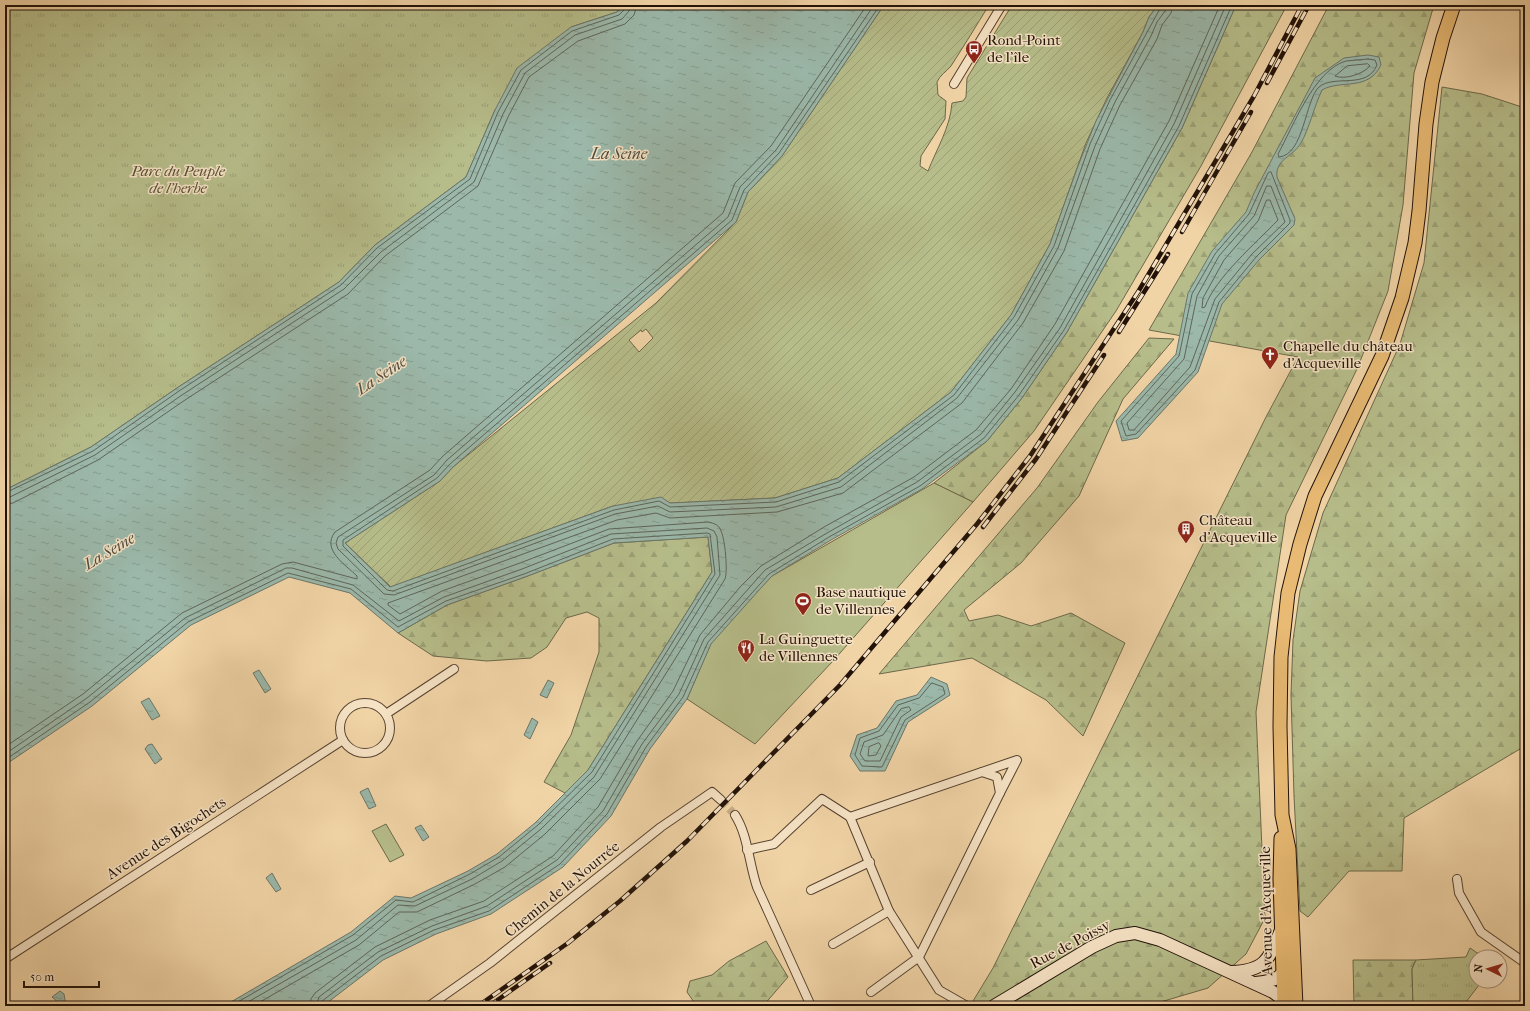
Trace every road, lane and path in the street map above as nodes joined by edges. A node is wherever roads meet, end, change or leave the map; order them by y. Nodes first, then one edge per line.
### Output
1 (1002, 5) edge
2 (1454, 5) edge
3 (954, 84) dead end
4 (454, 670) dead end
5 (386, 714) junction
6 (343, 740) junction
7 (982, 772) junction
8 (1000, 793) junction
9 (721, 800) tunnel mouth
10 (736, 815) tunnel mouth
11 (1282, 815) junction
12 (850, 817) junction
13 (747, 850) junction
14 (870, 862) junction
15 (1457, 879) dead end
16 (811, 890) dead end
17 (889, 911) junction
18 (1281, 930) junction
19 (833, 944) dead end
20 (919, 956) junction
21 (5, 959) edge
22 (1525, 963) edge
23 (1263, 965) junction
24 (1232, 972) junction
25 (1289, 973) junction
26 (1254, 983) junction
27 (871, 992) dead end
28 (1288, 1004) edge
29 (429, 1006) edge
30 (811, 1006) edge
31 (967, 1006) edge
32 (994, 1006) edge

1 - 3 street
2 - 11 main road
4 - 5 street
5 - 6 street
5 - 6 street
6 - 21 street, Avenue des Bigochets
7 - 8 street
7 - 8 street
7 - 12 street
8 - 20 street
9 - 29 street, Chemin de la Nourrée
10 - 13 street
11 - 18 main road, Avenue d'Acqueville
11 - 25 main road
12 - 13 street
12 - 14 street
13 - 30 street
14 - 16 street
14 - 17 street
15 - 22 street
17 - 19 street
17 - 20 street
18 - 23 street
18 - 25 main road, Avenue d'Acqueville
20 - 27 street
20 - 31 street
23 - 24 street
23 - 25 street
24 - 26 street, Rue de Poissy
24 - 32 street, Rue de Poissy
25 - 26 street
25 - 28 main road, Avenue d'Acqueville
26 - 28 street, Rue de Poissy

